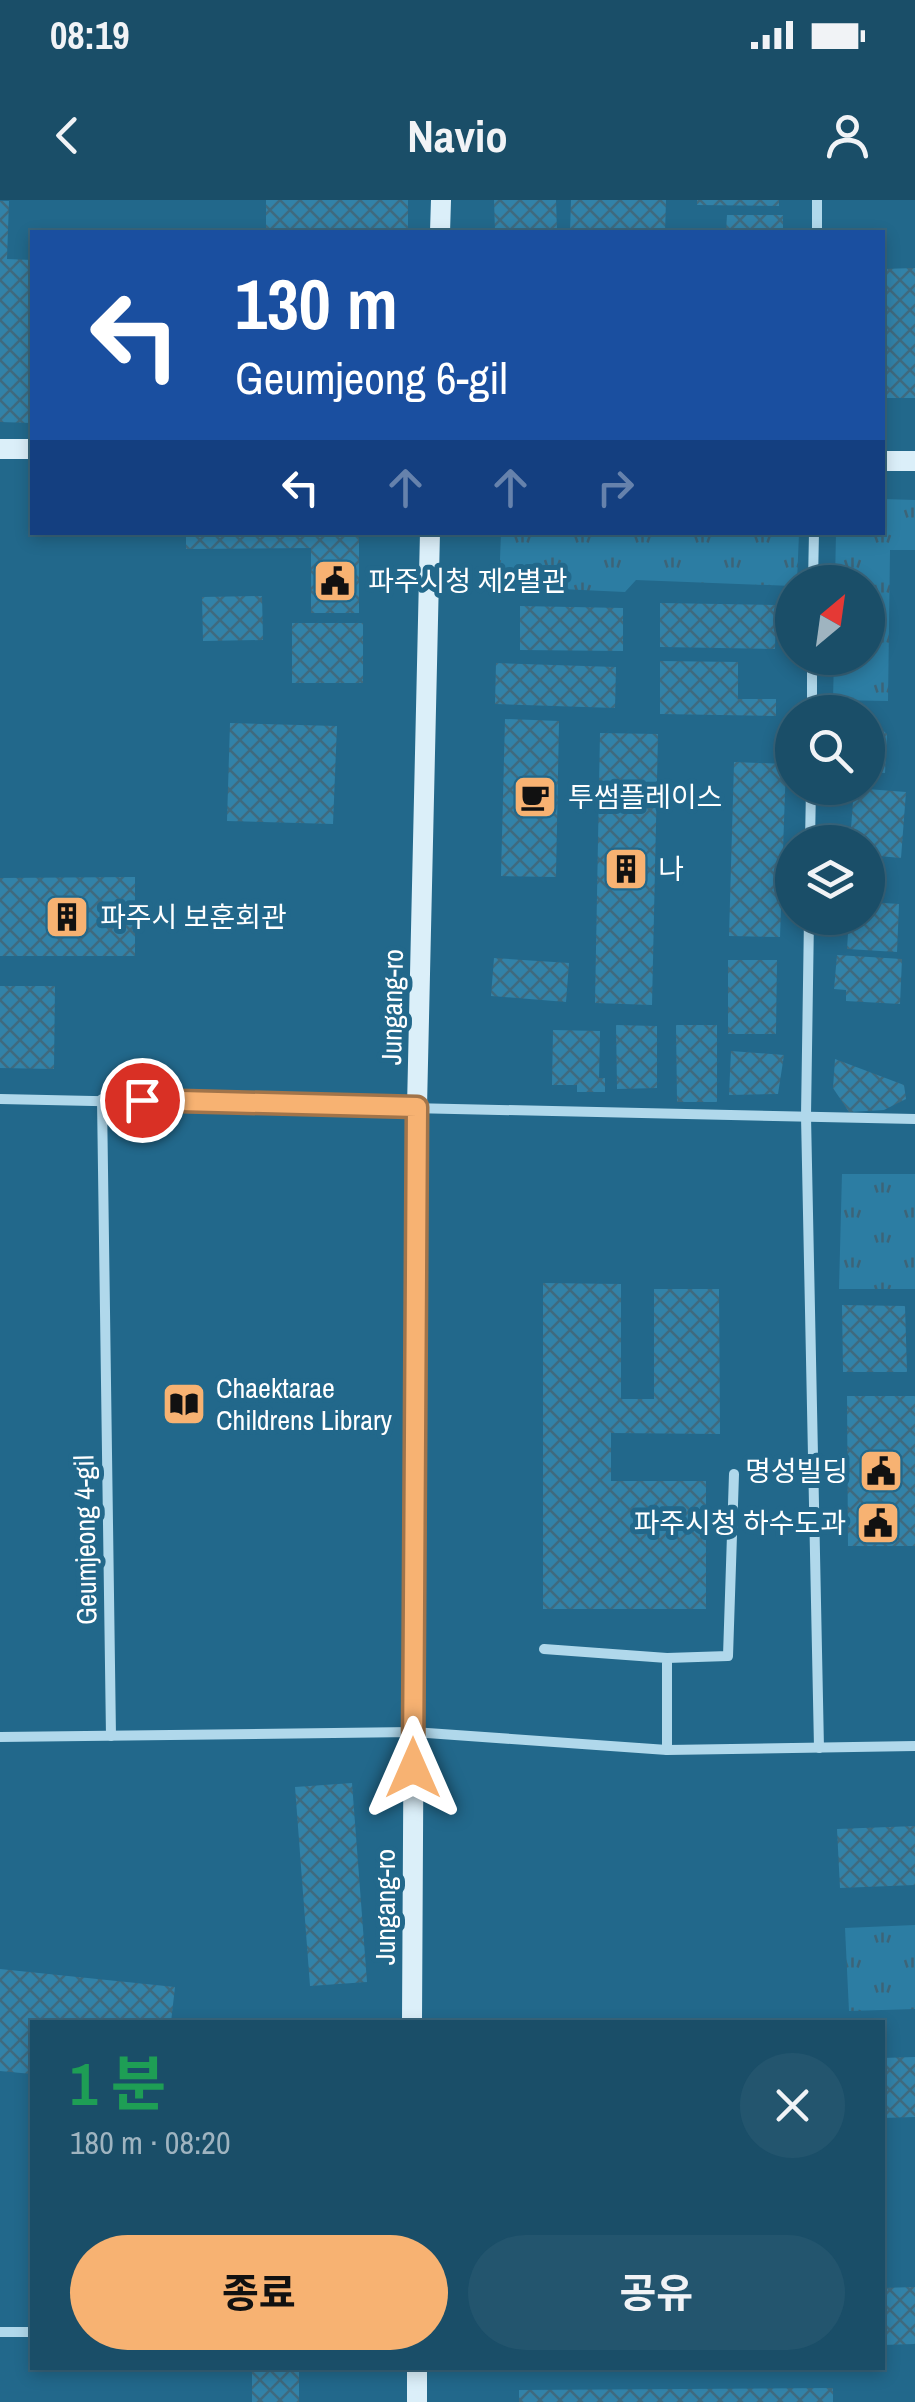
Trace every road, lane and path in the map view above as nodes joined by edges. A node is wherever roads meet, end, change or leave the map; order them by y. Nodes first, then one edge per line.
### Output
1 (441, 200) edge
2 (817, 200) edge
3 (440, 230) edge
4 (817, 230) edge
5 (0, 448) edge
6 (30, 449) edge
7 (915, 461) edge
8 (885, 462) edge
9 (430, 535) edge
10 (814, 535) edge
11 (814, 565) edge
12 (809, 935) edge
13 (0, 1099) edge
14 (102, 1099) junction
15 (417, 1107) junction
16 (806, 1116) junction
17 (915, 1118) edge
18 (734, 1474) dead end
19 (544, 1649) dead end
20 (666, 1658) junction
21 (413, 1732) junction
22 (111, 1736) junction
23 (0, 1737) edge
24 (915, 1746) edge
25 (820, 1748) junction
26 (667, 1750) junction
27 (412, 2020) edge
28 (0, 2332) edge
29 (30, 2332) edge
30 (417, 2370) edge
31 (418, 2402) edge

1 - 3 main road
2 - 4 street
5 - 6 main road
7 - 8 main road
9 - 15 main road, Jungang-ro
10 - 11 street
12 - 16 street
13 - 14 street
14 - 15 street
14 - 22 street, Geumjeong 4-gil
15 - 16 street
15 - 21 main road, Jungang-ro
16 - 17 street
16 - 25 street
18 - 20 street
19 - 20 street
20 - 26 street
21 - 22 street
21 - 26 street
21 - 27 main road, Jungang-ro
22 - 23 street
24 - 25 street
25 - 26 street
28 - 29 street
30 - 31 main road

